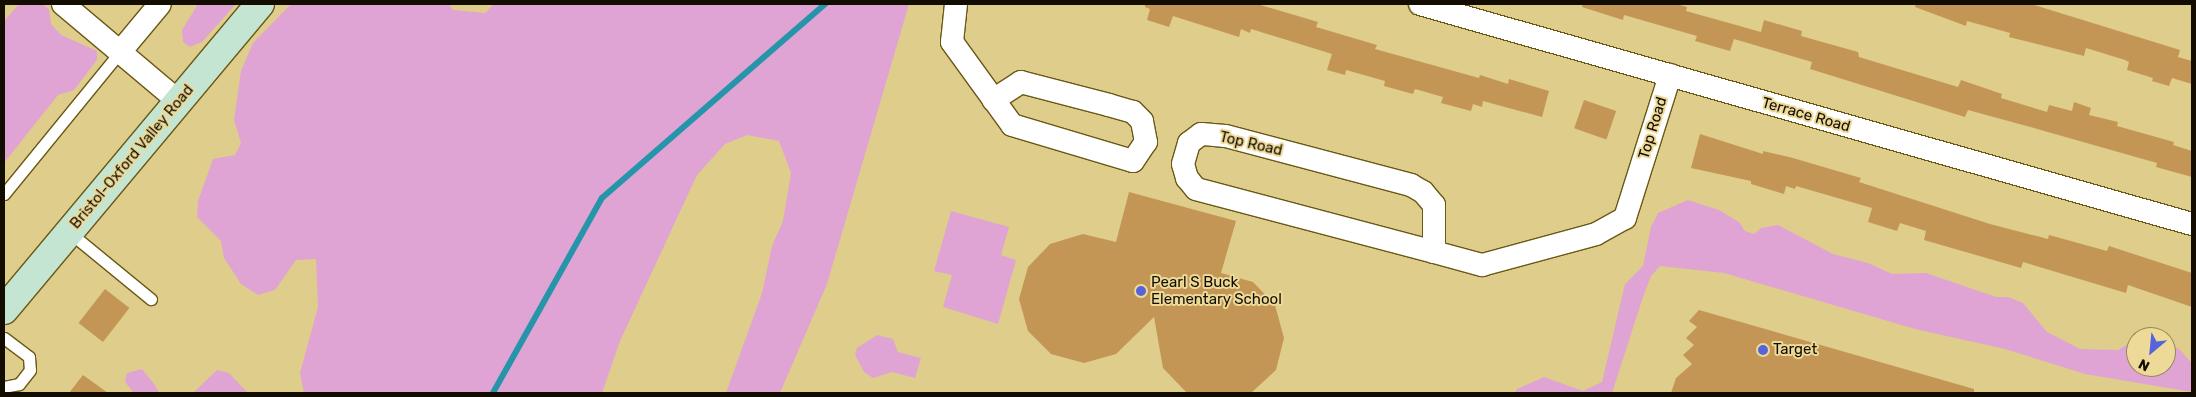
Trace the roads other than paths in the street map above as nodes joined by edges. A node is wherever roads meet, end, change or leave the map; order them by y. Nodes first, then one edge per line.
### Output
1 (63, 4) edge
2 (160, 4) edge
3 (260, 4) edge
4 (956, 4) edge
5 (1420, 4) edge
6 (120, 52) junction
7 (1670, 75) junction
8 (993, 100) junction
9 (178, 101) junction
10 (4, 194) edge
11 (2192, 224) edge
12 (69, 232) junction
13 (1434, 252) junction
14 (152, 299) dead end
15 (4, 310) edge
16 (4, 338) edge
17 (4, 386) edge

1 - 6 street
2 - 6 street
3 - 9 main road, Bristol-Oxford Valley Road
4 - 8 street
5 - 7 street, Terrace Road
6 - 9 street
6 - 10 lane
7 - 11 street, Terrace Road
7 - 13 street, Top Road
8 - 8 street
9 - 12 main road, Bristol-Oxford Valley Road
12 - 14 lane
12 - 15 main road, Bristol-Oxford Valley Road
13 - 13 street, Top Road
16 - 17 lane

